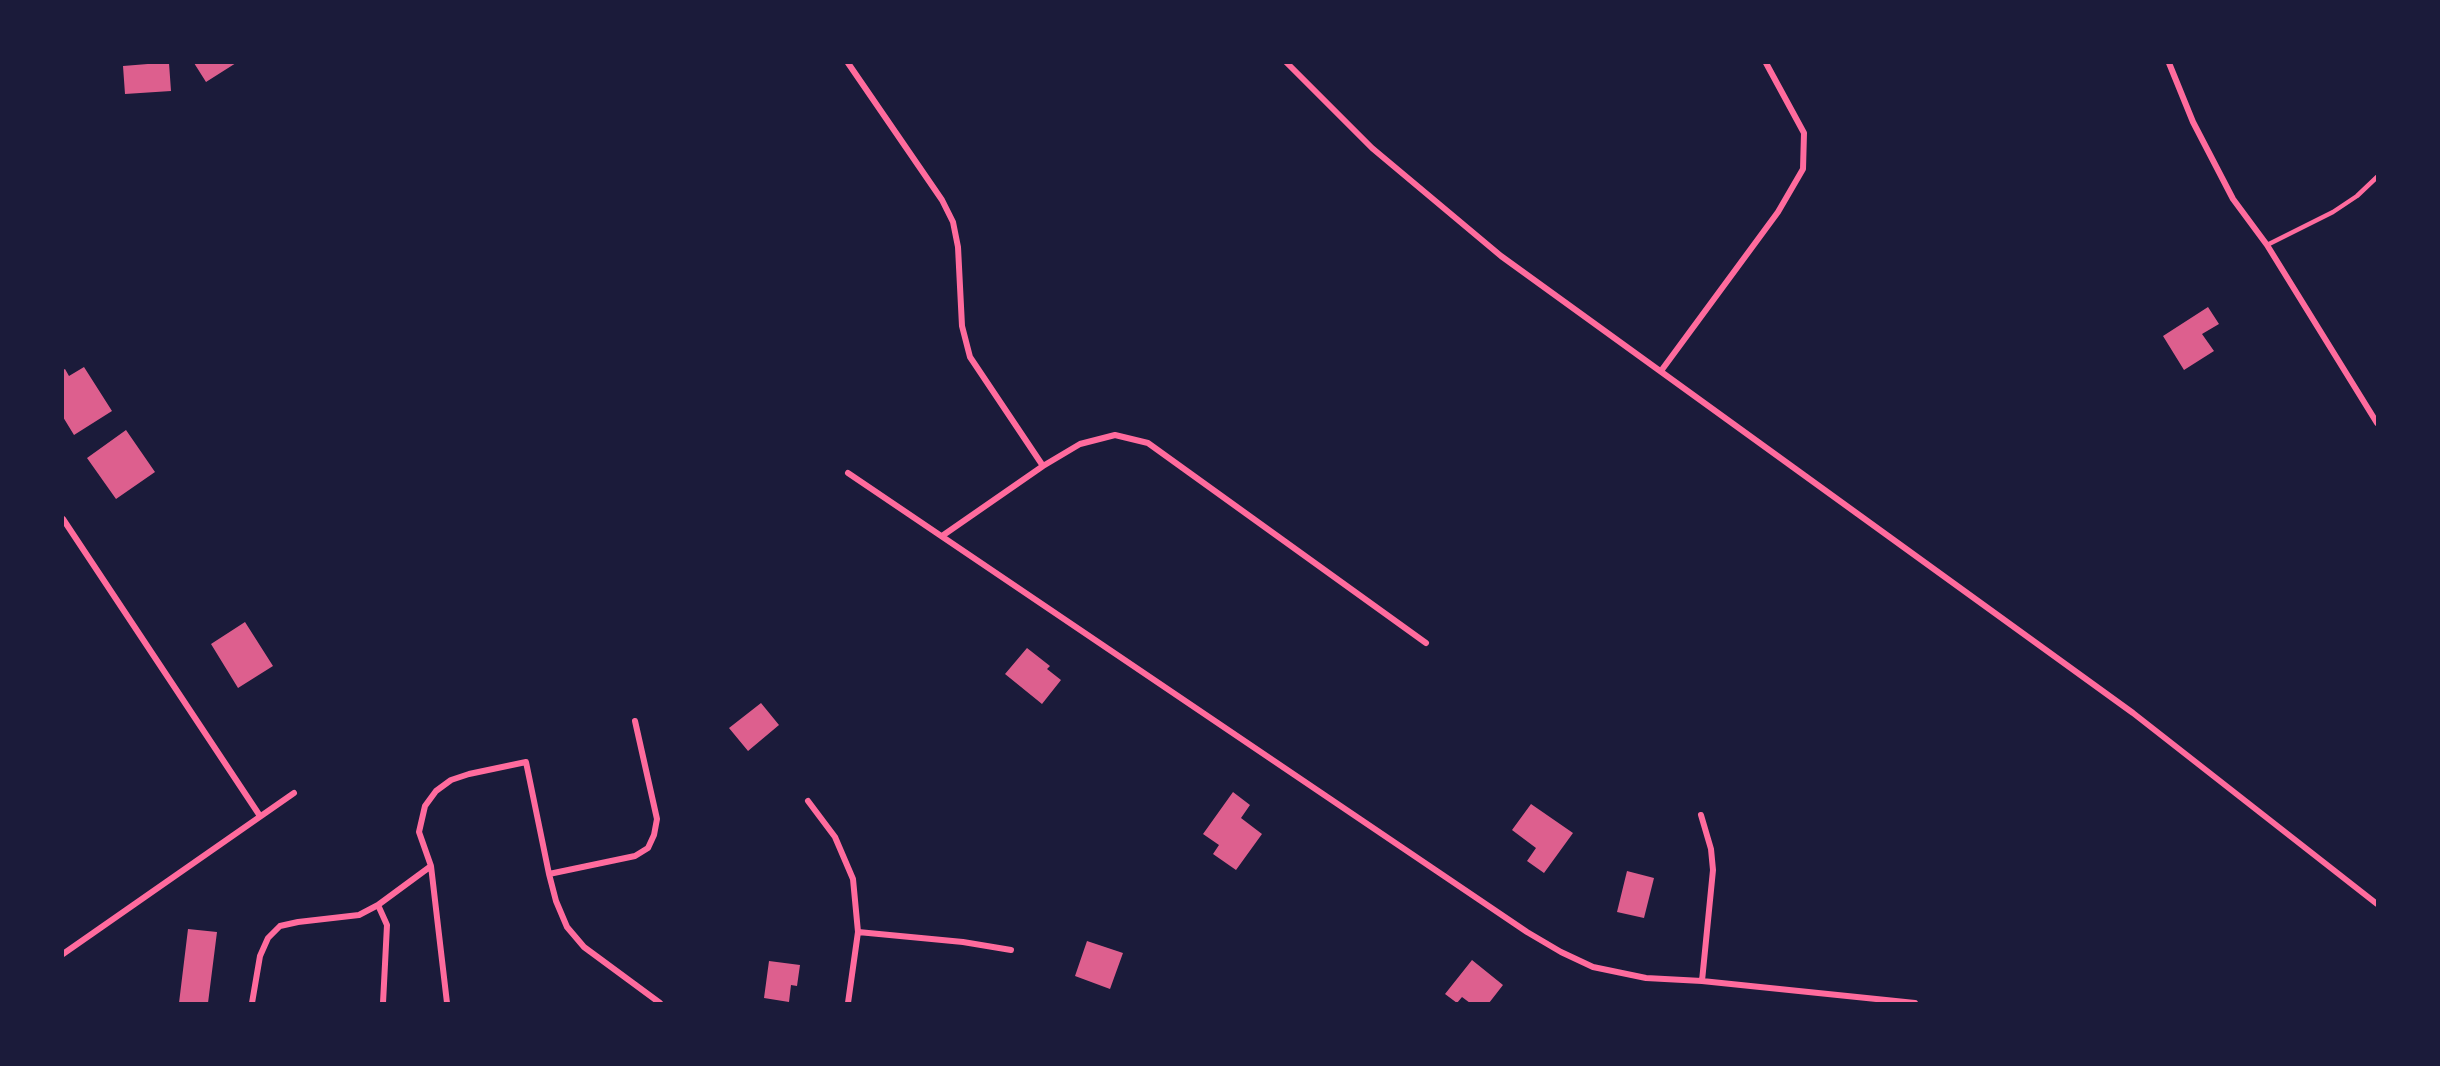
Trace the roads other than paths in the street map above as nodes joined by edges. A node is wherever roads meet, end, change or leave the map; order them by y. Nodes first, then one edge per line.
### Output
1 (848, 63) edge
2 (1287, 63) edge
3 (1766, 63) edge
4 (2169, 63) edge
5 (2377, 177) edge
6 (2267, 245) junction
7 (1660, 371) junction
8 (2377, 423) edge
9 (1043, 466) junction
10 (848, 473) dead end
11 (63, 519) edge
12 (942, 536) junction
13 (1426, 643) dead end
14 (634, 721) dead end
15 (294, 793) dead end
16 (808, 801) dead end
17 (1701, 814) dead end
18 (260, 816) junction
19 (431, 866) junction
20 (549, 874) junction
21 (2377, 904) edge
22 (378, 905) junction
23 (858, 932) junction
24 (1011, 950) dead end
25 (63, 954) edge
26 (1702, 981) junction
27 (252, 1003) edge
28 (383, 1003) edge
29 (447, 1003) edge
30 (660, 1003) edge
31 (848, 1003) edge
32 (1915, 1003) edge

1 - 9 street
2 - 7 street
3 - 7 street
4 - 6 street
5 - 6 lane
6 - 8 street
7 - 21 street
9 - 12 street
9 - 13 street
10 - 12 street
11 - 18 street
12 - 26 street
14 - 20 street
15 - 18 street
16 - 23 street
17 - 26 street
18 - 25 street
19 - 20 street
19 - 22 street
19 - 29 street
20 - 30 street
22 - 27 street
22 - 28 street
23 - 24 street
23 - 31 street
26 - 32 street

